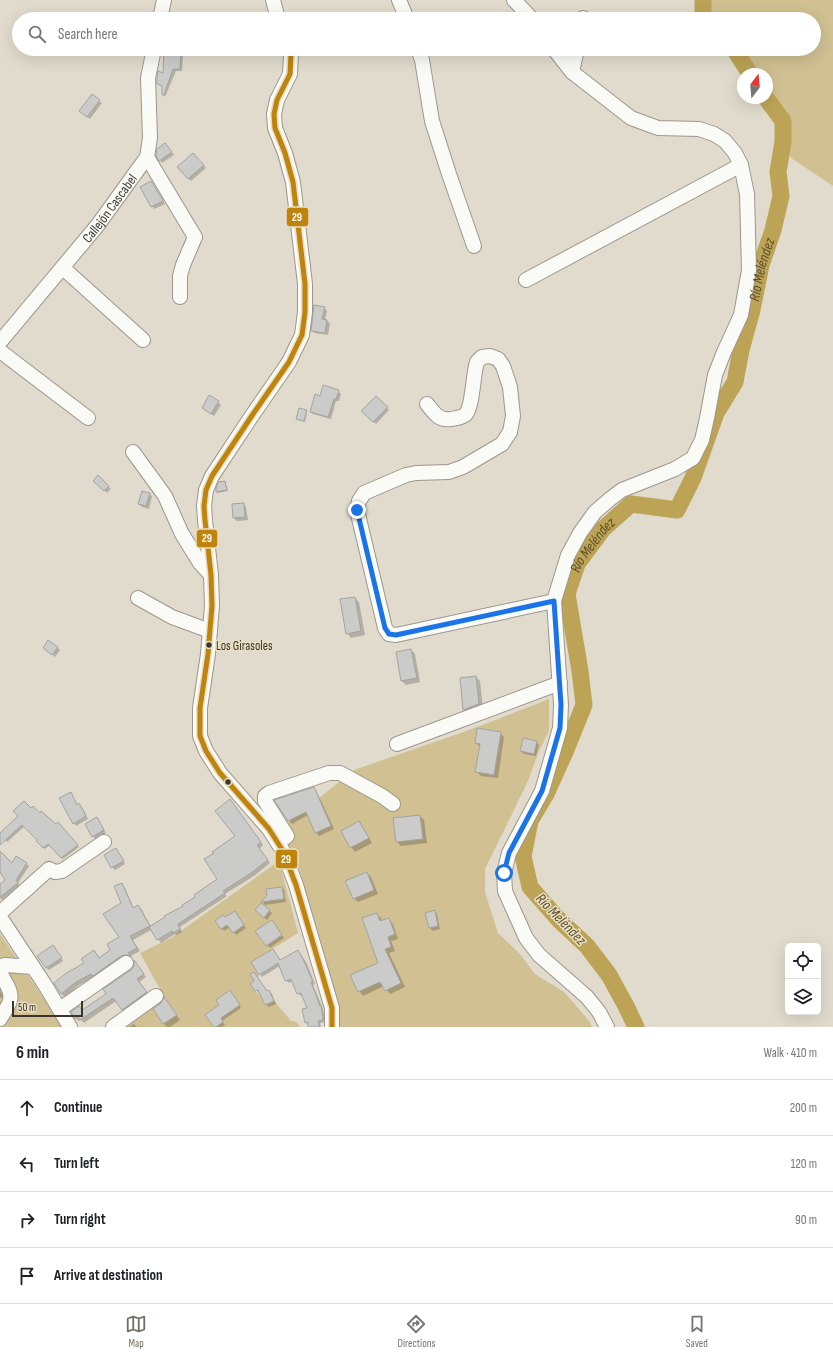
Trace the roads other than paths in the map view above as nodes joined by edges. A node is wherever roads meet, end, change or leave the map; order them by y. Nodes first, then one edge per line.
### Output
1 (164, 0) edge
2 (273, 0) edge
3 (399, 0) edge
4 (514, 0) edge
5 (161, 12) edge
6 (276, 12) edge
7 (404, 12) edge
8 (525, 12) edge
9 (153, 56) edge
10 (291, 56) edge
11 (421, 56) edge
12 (559, 56) edge
13 (575, 56) edge
14 (572, 72) junction
15 (148, 157) junction
16 (741, 165) junction
17 (474, 246) dead end
18 (63, 268) junction
19 (526, 280) dead end
20 (180, 297) dead end
21 (143, 340) dead end
22 (0, 342) edge
23 (0, 351) edge
24 (427, 404) dead end
25 (88, 418) dead end
26 (133, 452) dead end
27 (211, 575) junction
28 (138, 598) dead end
29 (554, 601) junction
30 (210, 631) junction
31 (560, 683) junction
32 (397, 744) dead end
33 (393, 804) dead end
34 (104, 842) dead end
35 (278, 843) junction
36 (0, 913) edge
37 (0, 917) edge
38 (126, 962) dead end
39 (33, 967) junction
40 (0, 970) edge
41 (156, 996) dead end
42 (60, 1009) junction
43 (0, 1019) edge
44 (70, 1027) edge
45 (113, 1027) edge
46 (332, 1027) edge
47 (607, 1027) edge

1 - 5 street
2 - 6 street
3 - 7 street
4 - 8 street
9 - 15 street
10 - 27 street
11 - 17 street
12 - 14 street
13 - 14 street
14 - 16 street
15 - 18 street, Callejón Cascabel
15 - 20 street
16 - 19 street
16 - 29 street
18 - 21 street
18 - 22 street, Callejón Cascabel
23 - 25 street
24 - 29 street
26 - 27 street
27 - 30 street
28 - 30 street
29 - 31 street
30 - 35 street
31 - 32 street
31 - 47 street
33 - 35 street
34 - 36 street
35 - 46 street
37 - 39 street
38 - 42 street
39 - 40 street
39 - 42 street
40 - 43 street
41 - 45 street
42 - 44 street

